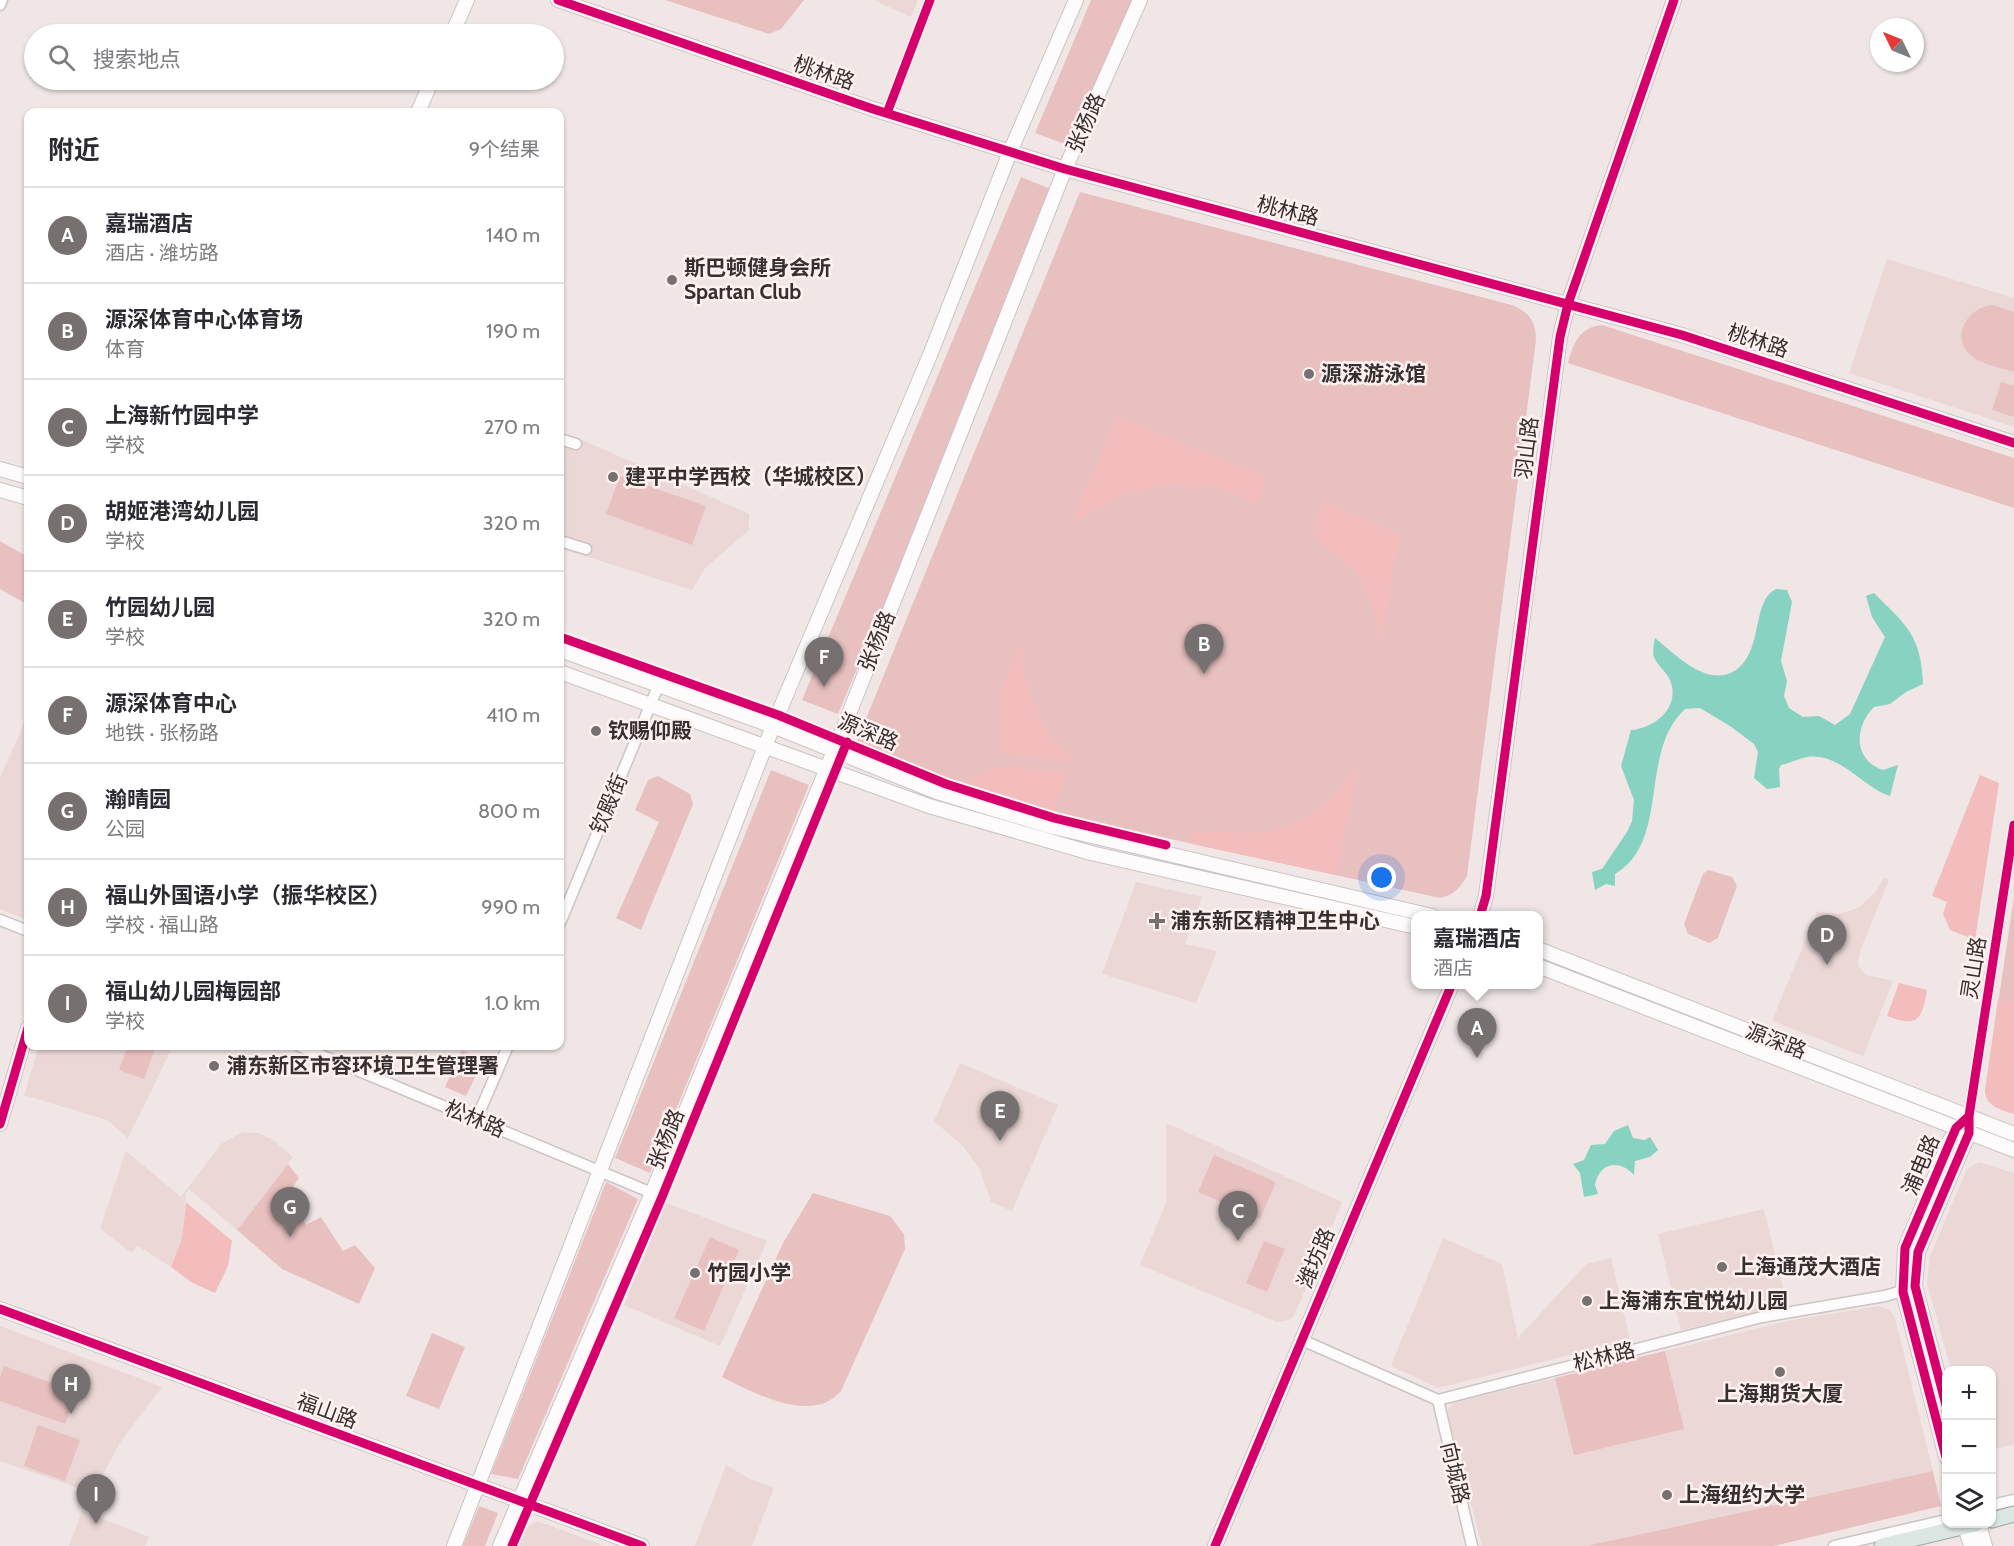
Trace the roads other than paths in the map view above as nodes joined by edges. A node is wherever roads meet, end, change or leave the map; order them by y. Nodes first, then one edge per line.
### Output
1 (2, 0) edge
2 (467, 0) edge
3 (558, 0) edge
4 (930, 0) edge
5 (1076, 0) edge
6 (1140, 0) edge
7 (1674, 0) edge
8 (0, 5) edge
9 (456, 24) edge
10 (428, 90) edge
11 (420, 108) edge
12 (887, 113) junction
13 (1010, 152) junction
14 (1065, 169) junction
15 (1568, 304) junction
16 (564, 440) edge
17 (2014, 443) edge
18 (576, 444) dead end
19 (0, 469) edge
20 (24, 476) edge
21 (0, 490) edge
22 (24, 497) edge
23 (564, 542) edge
24 (586, 549) dead end
25 (564, 651) edge
26 (564, 673) edge
27 (659, 684) junction
28 (651, 703) junction
29 (774, 726) junction
30 (766, 745) junction
31 (832, 752) junction
32 (826, 768) junction
33 (2014, 825) edge
34 (1415, 911) edge
35 (1481, 911) edge
36 (564, 913) edge
37 (0, 920) edge
38 (1411, 926) edge
39 (24, 929) edge
40 (1543, 951) edge
41 (1543, 968) edge
42 (1450, 989) edge
43 (24, 1042) edge
44 (309, 1050) edge
45 (506, 1050) edge
46 (1969, 1116) junction
47 (476, 1120) junction
48 (0, 1124) edge
49 (1963, 1130) junction
50 (2014, 1134) edge
51 (2014, 1150) edge
52 (599, 1170) junction
53 (652, 1193) junction
54 (1909, 1289) junction
55 (0, 1309) edge
56 (1302, 1340) junction
57 (1942, 1390) edge
58 (1438, 1400) junction
59 (1942, 1435) edge
60 (477, 1485) junction
61 (520, 1499) junction
62 (2014, 1500) edge
63 (1996, 1504) edge
64 (2014, 1515) edge
65 (1996, 1519) edge
66 (1942, 1521) edge
67 (1955, 1528) edge
68 (1971, 1528) edge
69 (1974, 1528) edge
70 (453, 1546) edge
71 (500, 1546) edge
72 (642, 1546) edge
73 (1215, 1546) edge
74 (1472, 1546) edge
75 (1834, 1546) edge
76 (1882, 1546) edge
77 (1971, 1546) edge
78 (1985, 1546) edge

1 - 8 street
2 - 9 main road
3 - 12 main road, 桃林路
4 - 12 street
5 - 13 main road
6 - 14 main road, 张杨路
7 - 15 main road, 羽山路
10 - 11 main road
12 - 13 main road, 桃林路
13 - 14 main road, 桃林路
13 - 29 main road
14 - 15 main road, 桃林路
14 - 31 main road, 张杨路
15 - 17 main road, 桃林路
15 - 35 main road, 羽山路
16 - 18 street
19 - 20 main road
21 - 22 main road
23 - 24 street
25 - 27 main road, 源深路
26 - 28 main road
27 - 28 street, 钦殿街
27 - 29 main road, 源深路
28 - 30 main road
28 - 36 street, 钦殿街
29 - 30 main road
29 - 31 main road, 源深路
30 - 32 main road
30 - 52 main road
31 - 32 main road, 张杨路
31 - 34 main road, 源深路
32 - 38 main road
32 - 53 main road, 张杨路
33 - 46 street, 灵山路
37 - 39 street
40 - 46 main road, 源深路
41 - 49 main road, 源深路
42 - 56 main road, 潍坊路
43 - 48 main road
44 - 47 street, 松林路
45 - 47 street
46 - 49 main road, 浦电路
46 - 50 main road, 源深路
47 - 52 street, 松林路
49 - 51 main road, 源深路
49 - 54 main road, 浦电路
52 - 53 street, 松林路
52 - 60 main road
53 - 61 main road, 张杨路
54 - 57 main road, 浦电路
54 - 58 street, 松林路
54 - 59 main road, 浦电路
55 - 60 main road, 福山路
56 - 58 street
56 - 73 main road, 潍坊路
58 - 74 street, 向城路
60 - 61 main road, 福山路
60 - 70 main road
61 - 71 main road, 张杨路
61 - 72 main road, 福山路
62 - 63 street
64 - 65 main road
66 - 75 street
67 - 76 main road
68 - 77 main road
69 - 78 main road

